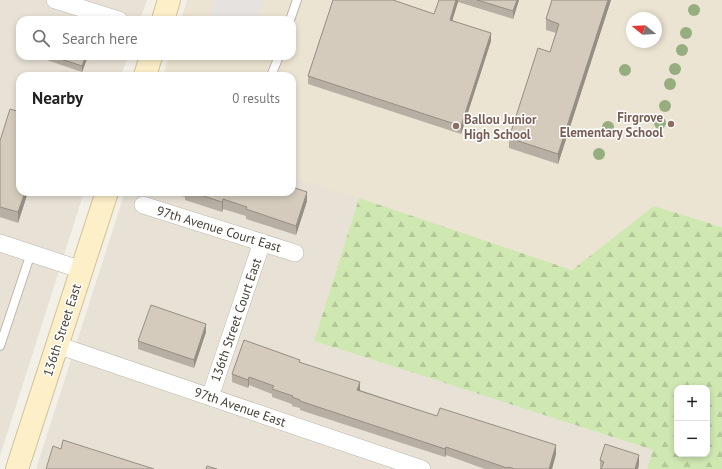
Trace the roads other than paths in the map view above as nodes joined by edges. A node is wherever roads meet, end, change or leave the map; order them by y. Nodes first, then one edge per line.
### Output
1 (55, 0) edge
2 (169, 0) edge
3 (297, 0) edge
4 (106, 16) edge
5 (164, 16) edge
6 (291, 16) edge
7 (150, 60) edge
8 (277, 60) edge
9 (146, 72) edge
10 (273, 72) edge
11 (106, 196) edge
12 (143, 205) dead end
13 (262, 242) junction
14 (0, 243) edge
15 (31, 253) junction
16 (295, 253) dead end
17 (82, 270) junction
18 (58, 345) junction
19 (0, 346) edge
20 (210, 397) junction
21 (17, 469) edge
22 (422, 469) edge

1 - 4 street
2 - 5 street
3 - 6 lane
7 - 9 street
8 - 10 lane
11 - 17 street, 136th Street East
12 - 13 street, 97th Avenue Court East
13 - 16 street, 97th Avenue Court East
13 - 20 street, 136th Street Court East
14 - 15 street
15 - 17 street
15 - 19 lane
17 - 18 street, 136th Street East
18 - 20 street, 97th Avenue East
18 - 21 street, 136th Street East
20 - 22 street, 97th Avenue East

